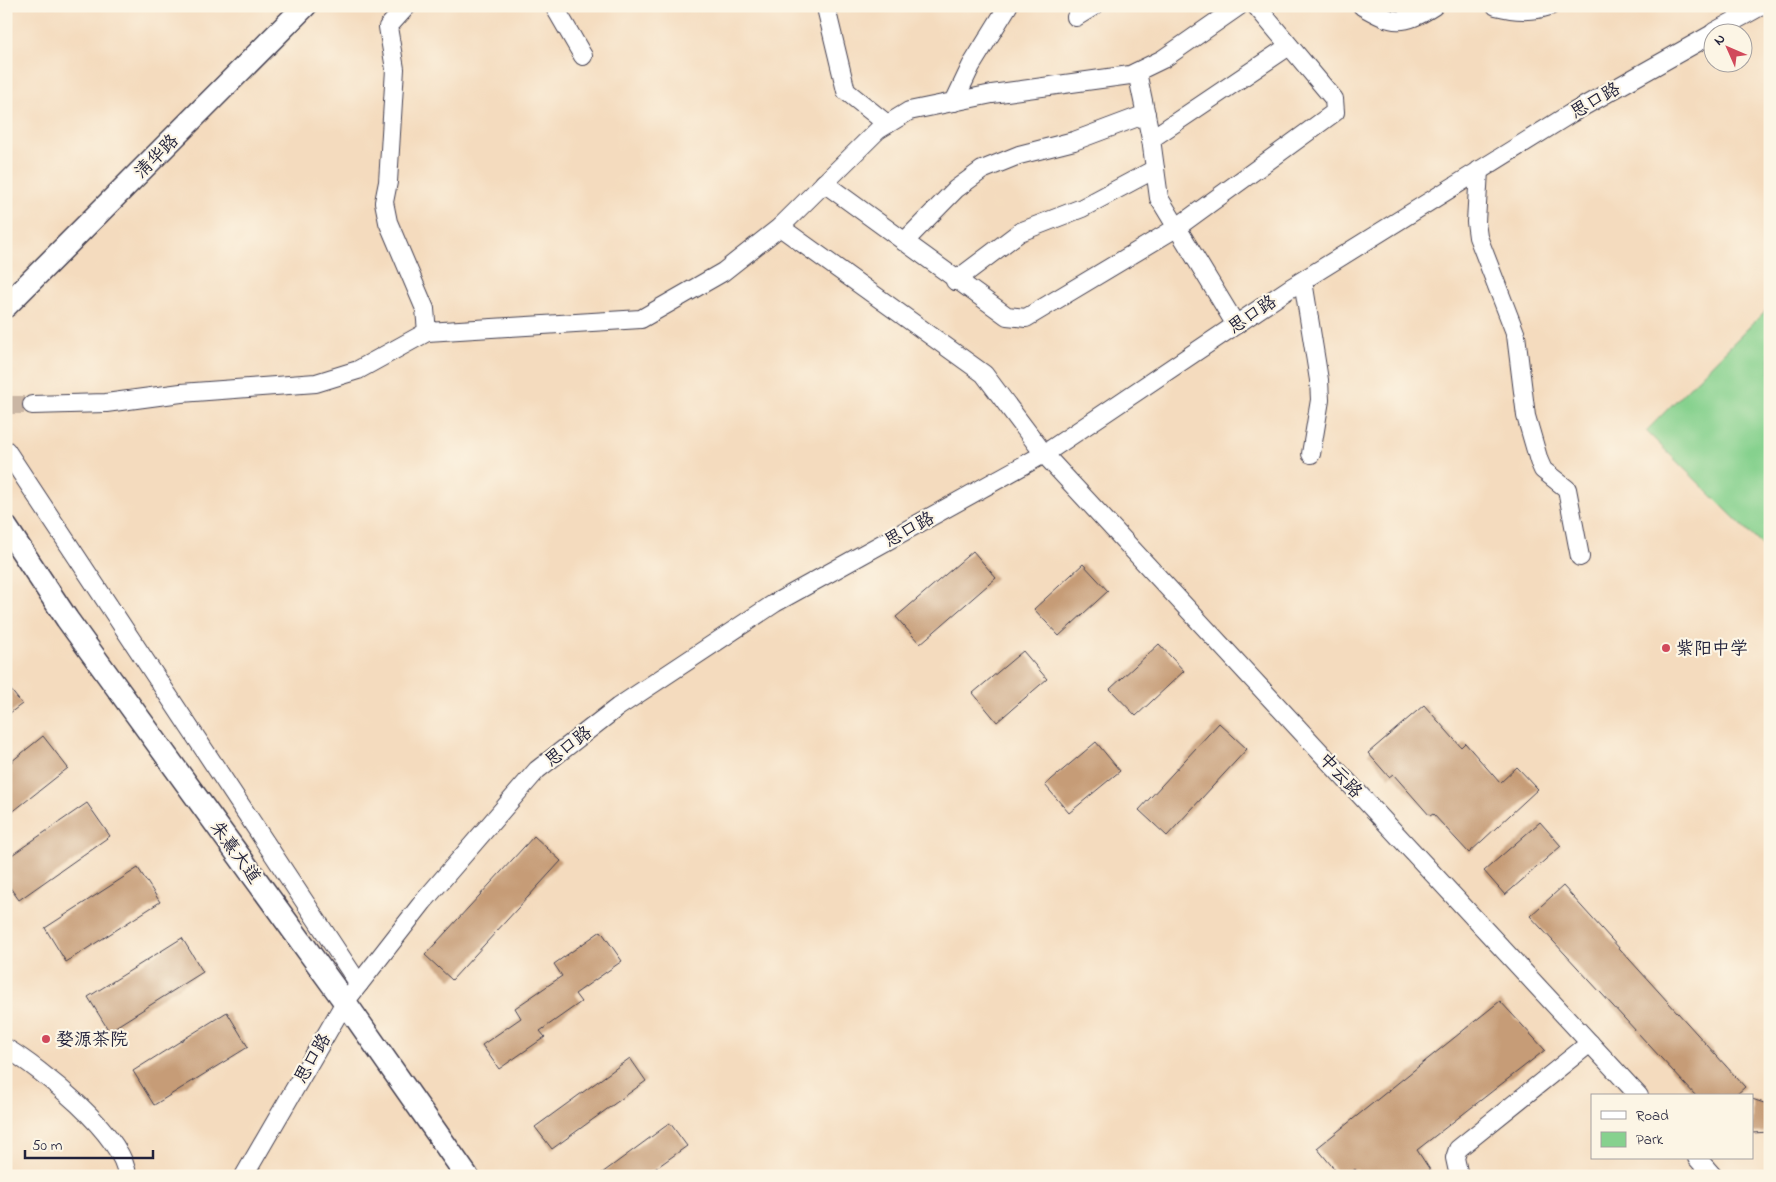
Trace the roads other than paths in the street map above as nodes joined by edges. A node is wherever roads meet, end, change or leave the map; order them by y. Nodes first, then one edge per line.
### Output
1 (305, 6) edge
2 (407, 6) edge
3 (554, 6) edge
4 (827, 6) edge
5 (1008, 6) edge
6 (1094, 6) edge
7 (1239, 6) edge
8 (1256, 6) edge
9 (1362, 6) edge
10 (1434, 6) edge
11 (1496, 6) edge
12 (1550, 6) edge
13 (1758, 7) edge
14 (1076, 17) dead end
15 (1733, 22) edge
16 (1704, 39) edge
17 (1289, 46) junction
18 (583, 56) dead end
19 (1137, 72) junction
20 (954, 102) junction
21 (1146, 114) junction
22 (887, 124) junction
23 (1151, 139) junction
24 (1155, 169) junction
25 (1479, 170) junction
26 (824, 183) junction
27 (780, 226) junction
28 (1176, 228) junction
29 (904, 242) junction
30 (955, 281) junction
31 (1303, 281) junction
32 (6, 306) edge
33 (1236, 325) junction
34 (427, 332) junction
35 (32, 405) tunnel mouth
36 (6, 450) edge
37 (1044, 454) junction
38 (1311, 454) dead end
39 (6, 527) edge
40 (1580, 558) dead end
41 (359, 984) junction
42 (345, 1002) junction
43 (1590, 1043) junction
44 (6, 1048) edge
45 (1637, 1094) edge
46 (1699, 1160) edge
47 (126, 1176) edge
48 (244, 1176) edge
49 (467, 1176) edge
50 (1459, 1176) edge
51 (1713, 1176) edge

1 - 32 main road, 清华路
2 - 34 street
3 - 18 street
4 - 22 street
5 - 20 street
6 - 14 street
7 - 19 street
8 - 17 street
9 - 10 street
11 - 12 street
13 - 15 street, 思口路
16 - 25 street, 思口路
17 - 23 street
17 - 28 street
19 - 20 street
19 - 21 street
20 - 22 street
21 - 23 street
21 - 29 street
22 - 26 street
23 - 24 street
24 - 28 street
24 - 30 street
25 - 31 street, 思口路
25 - 40 street
26 - 27 street
26 - 29 street
27 - 34 street
27 - 37 street, 中云路
28 - 30 street
28 - 33 street
29 - 30 street
31 - 33 street, 思口路
31 - 38 street
33 - 37 street, 思口路
34 - 35 street
36 - 41 street
37 - 41 street, 思口路
37 - 43 street, 中云路
39 - 42 main road, 朱熹大道
41 - 42 street, 思口路
42 - 48 street, 思口路
42 - 49 main road, 朱熹大道
43 - 45 street, 中云路
43 - 50 street
44 - 47 street
46 - 51 street

